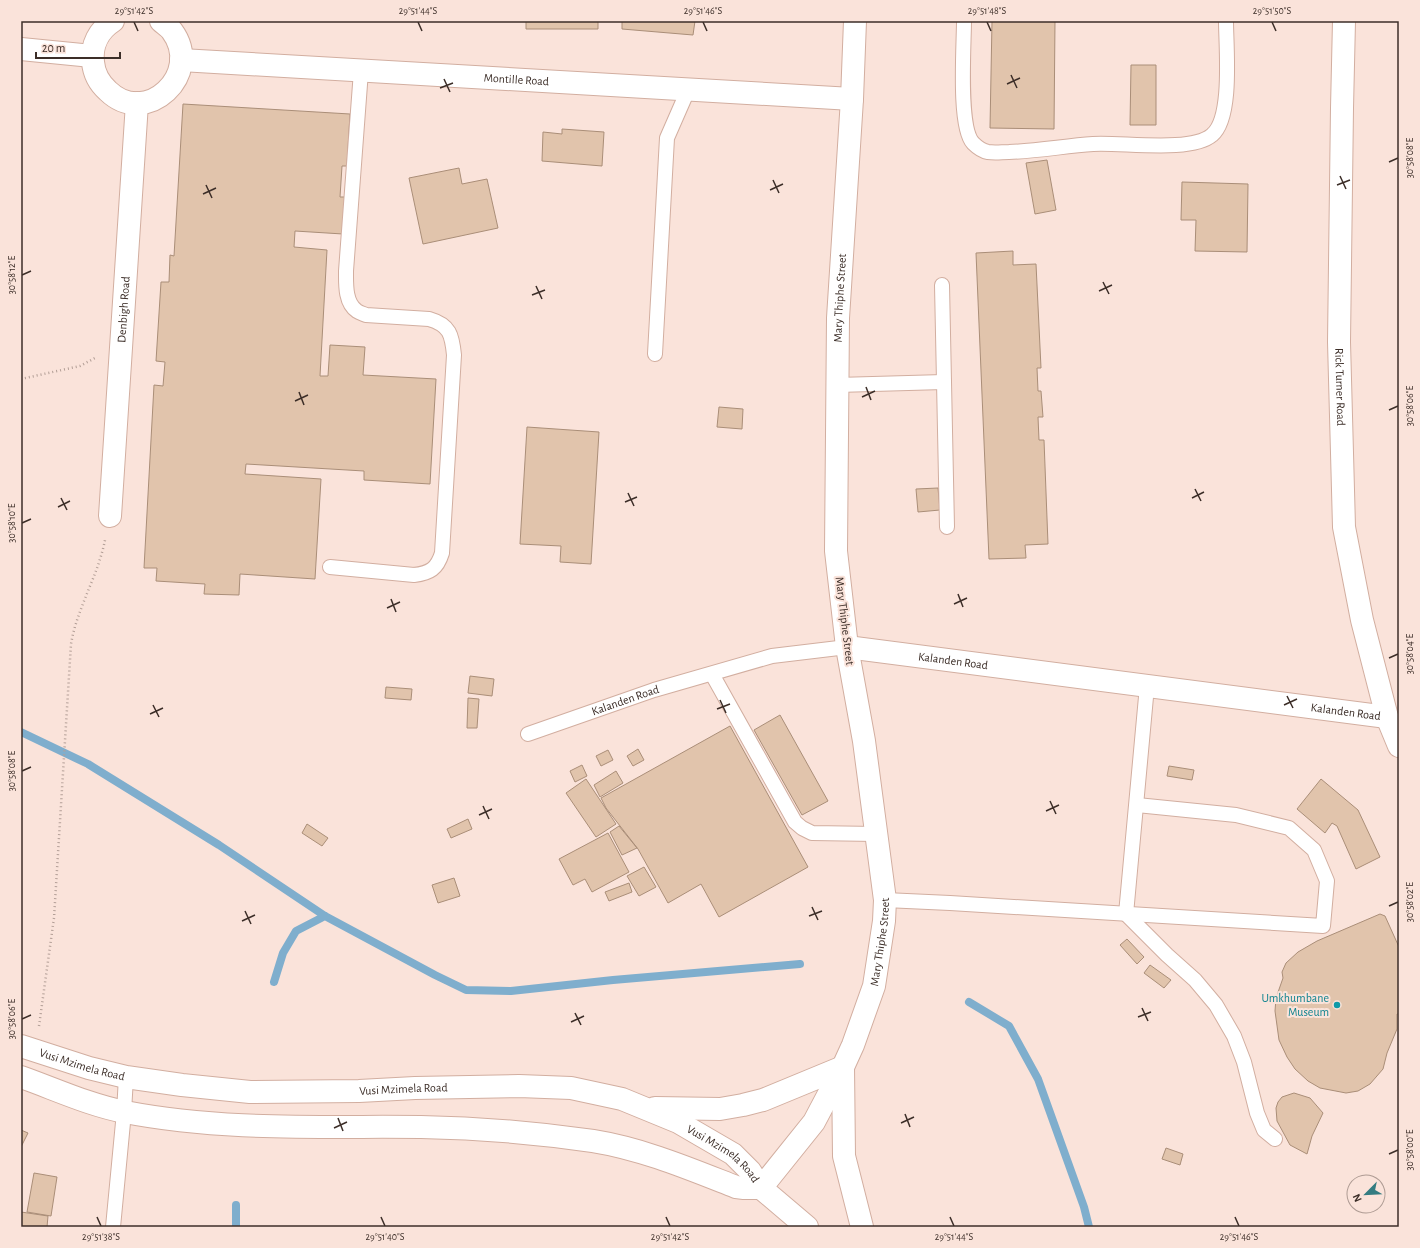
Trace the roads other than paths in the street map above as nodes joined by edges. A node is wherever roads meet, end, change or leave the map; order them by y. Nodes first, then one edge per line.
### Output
1 (113, 21) edge
2 (161, 21) edge
3 (854, 21) edge
4 (964, 21) edge
5 (1226, 21) edge
6 (1344, 21) edge
7 (21, 49) edge
8 (92, 56) junction
9 (181, 60) junction
10 (361, 71) junction
11 (688, 90) junction
12 (852, 99) junction
13 (138, 103) junction
14 (942, 285) dead end
15 (655, 354) dead end
16 (944, 382) junction
17 (837, 385) junction
18 (110, 516) road end
19 (947, 527) dead end
20 (330, 567) dead end
21 (847, 647) junction
22 (712, 674) junction
23 (1147, 686) junction
24 (1387, 717) junction
25 (528, 734) dead end
26 (1399, 746) edge
27 (1137, 805) junction
28 (876, 834) junction
29 (885, 900) junction
30 (1126, 914) junction
31 (28, 1048) edge
32 (844, 1067) junction
33 (21, 1076) edge
34 (126, 1077) junction
35 (646, 1108) junction
36 (124, 1112) junction
37 (1275, 1139) dead end
38 (761, 1188) junction
39 (113, 1227) edge
40 (807, 1227) edge
41 (862, 1227) edge

1 - 8 street
2 - 9 street
3 - 12 street, Mary Thiphe Street
4 - 5 lane
6 - 24 street, Rick Turner Road
7 - 8 street
8 - 13 street
9 - 10 street, Montille Road
9 - 13 street
10 - 11 street, Montille Road
10 - 20 lane
11 - 12 street, Montille Road
11 - 15 lane
12 - 17 street, Mary Thiphe Street
13 - 18 street, Denbigh Road
14 - 16 lane
16 - 17 lane
16 - 19 lane
17 - 21 street, Mary Thiphe Street
21 - 22 lane, Kalanden Road
21 - 23 street, Kalanden Road
21 - 28 street, Mary Thiphe Street
22 - 25 lane, Kalanden Road
22 - 28 lane
23 - 24 street, Kalanden Road
23 - 27 lane
24 - 26 street, Rick Turner Road
27 - 30 lane
27 - 30 lane
28 - 29 street, Mary Thiphe Street
29 - 30 lane
29 - 32 street, Mary Thiphe Street
30 - 37 lane
31 - 34 street, Vusi Mzimela Road
32 - 35 street
32 - 38 street, Mary Thiphe Street
32 - 41 street
33 - 36 street, Vusi Mzimela Road
34 - 35 street, Vusi Mzimela Road
34 - 36 lane
35 - 38 street, Vusi Mzimela Road
36 - 38 street, Vusi Mzimela Road
36 - 39 lane
38 - 40 street, Vusi Mzimela Road

